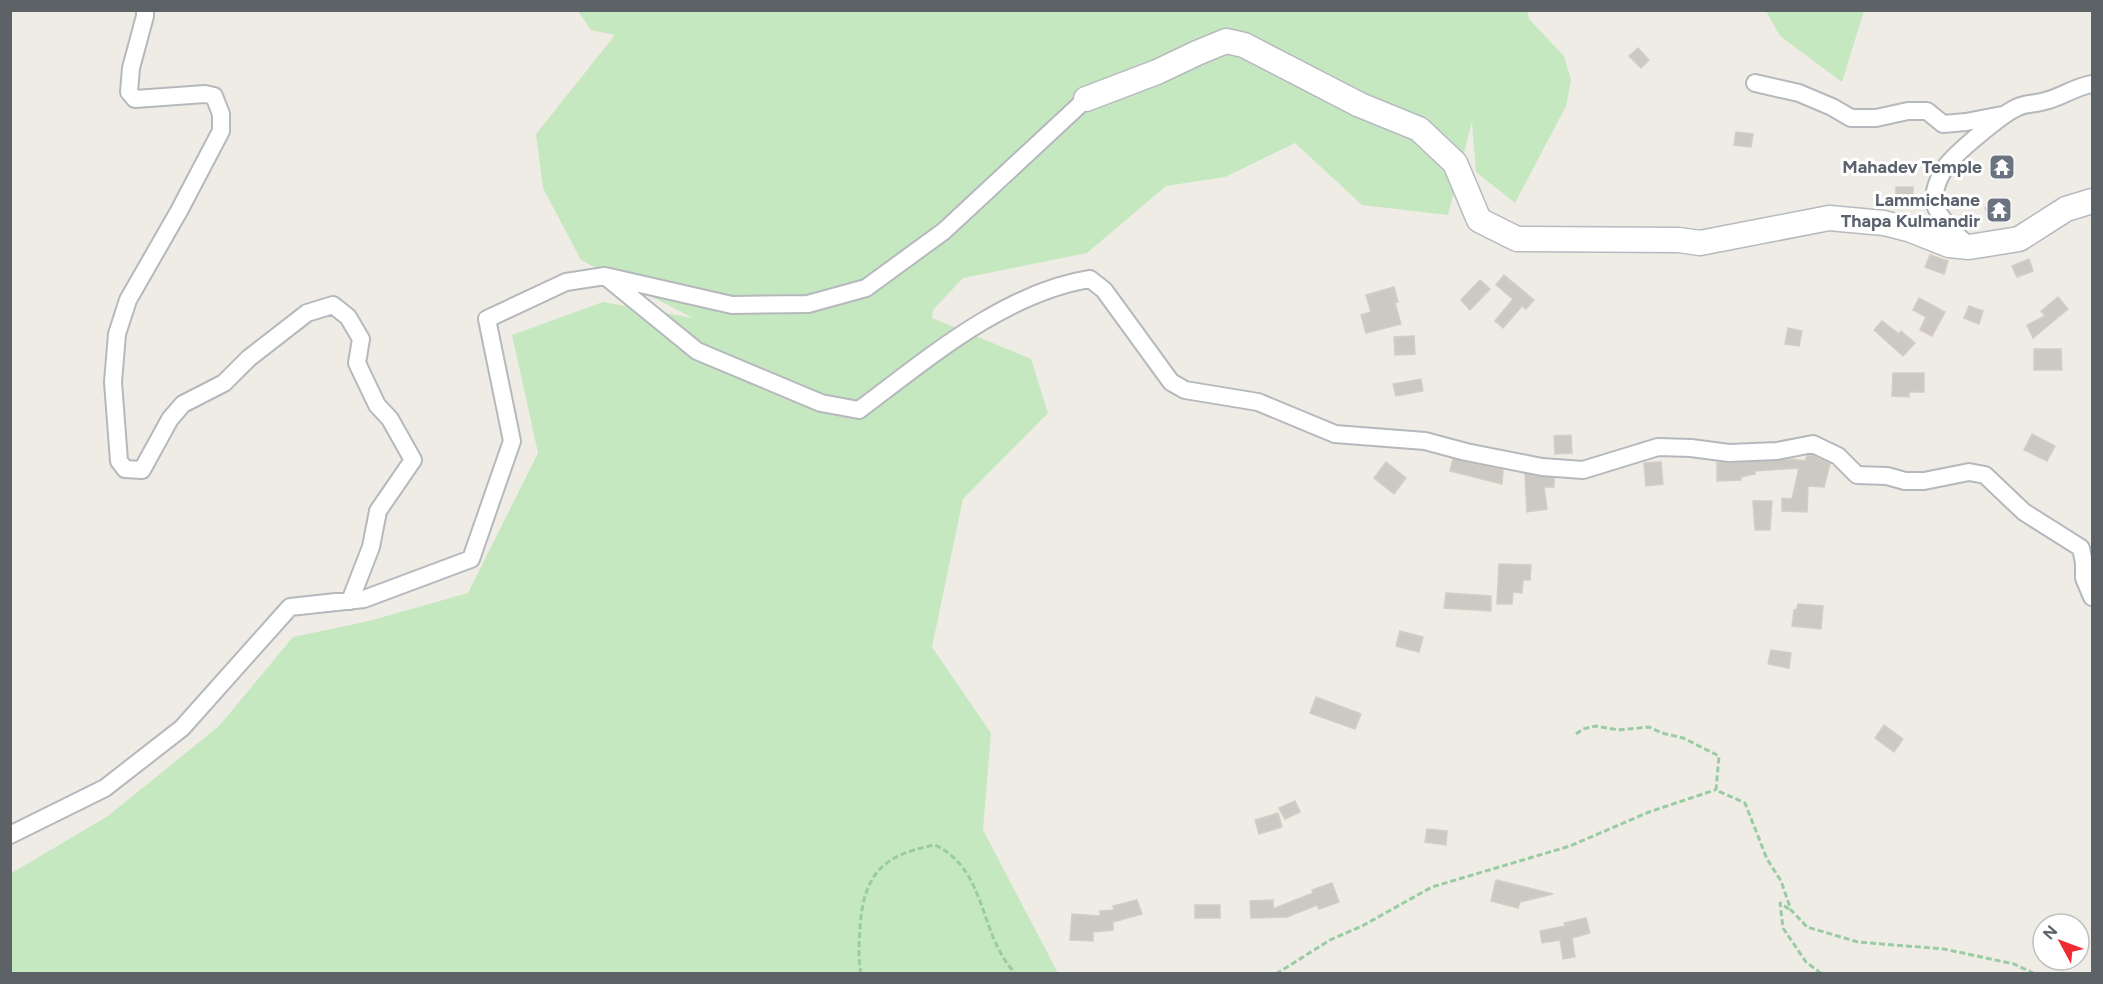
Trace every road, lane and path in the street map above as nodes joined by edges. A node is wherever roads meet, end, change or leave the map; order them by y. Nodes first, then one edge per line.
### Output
1 (145, 10) edge
2 (1755, 83) dead end
3 (2092, 84) edge
4 (1086, 99) joint
5 (2004, 115) junction
6 (2092, 201) edge
7 (1969, 247) junction
8 (605, 276) junction
9 (2092, 597) edge
10 (351, 601) junction
11 (1576, 734) dead end
12 (1716, 790) junction
13 (10, 835) edge
14 (1791, 910) junction
15 (861, 974) edge
16 (1016, 974) edge
17 (1276, 974) edge
18 (1822, 974) edge
19 (2035, 974) edge

1 - 10 street
2 - 5 street
3 - 5 street
4 - 7 street
4 - 8 street
5 - 7 street
6 - 7 street
8 - 9 street
8 - 10 street
10 - 13 street
11 - 12 path
12 - 14 path
12 - 17 path
14 - 18 path
14 - 19 path
15 - 16 path

